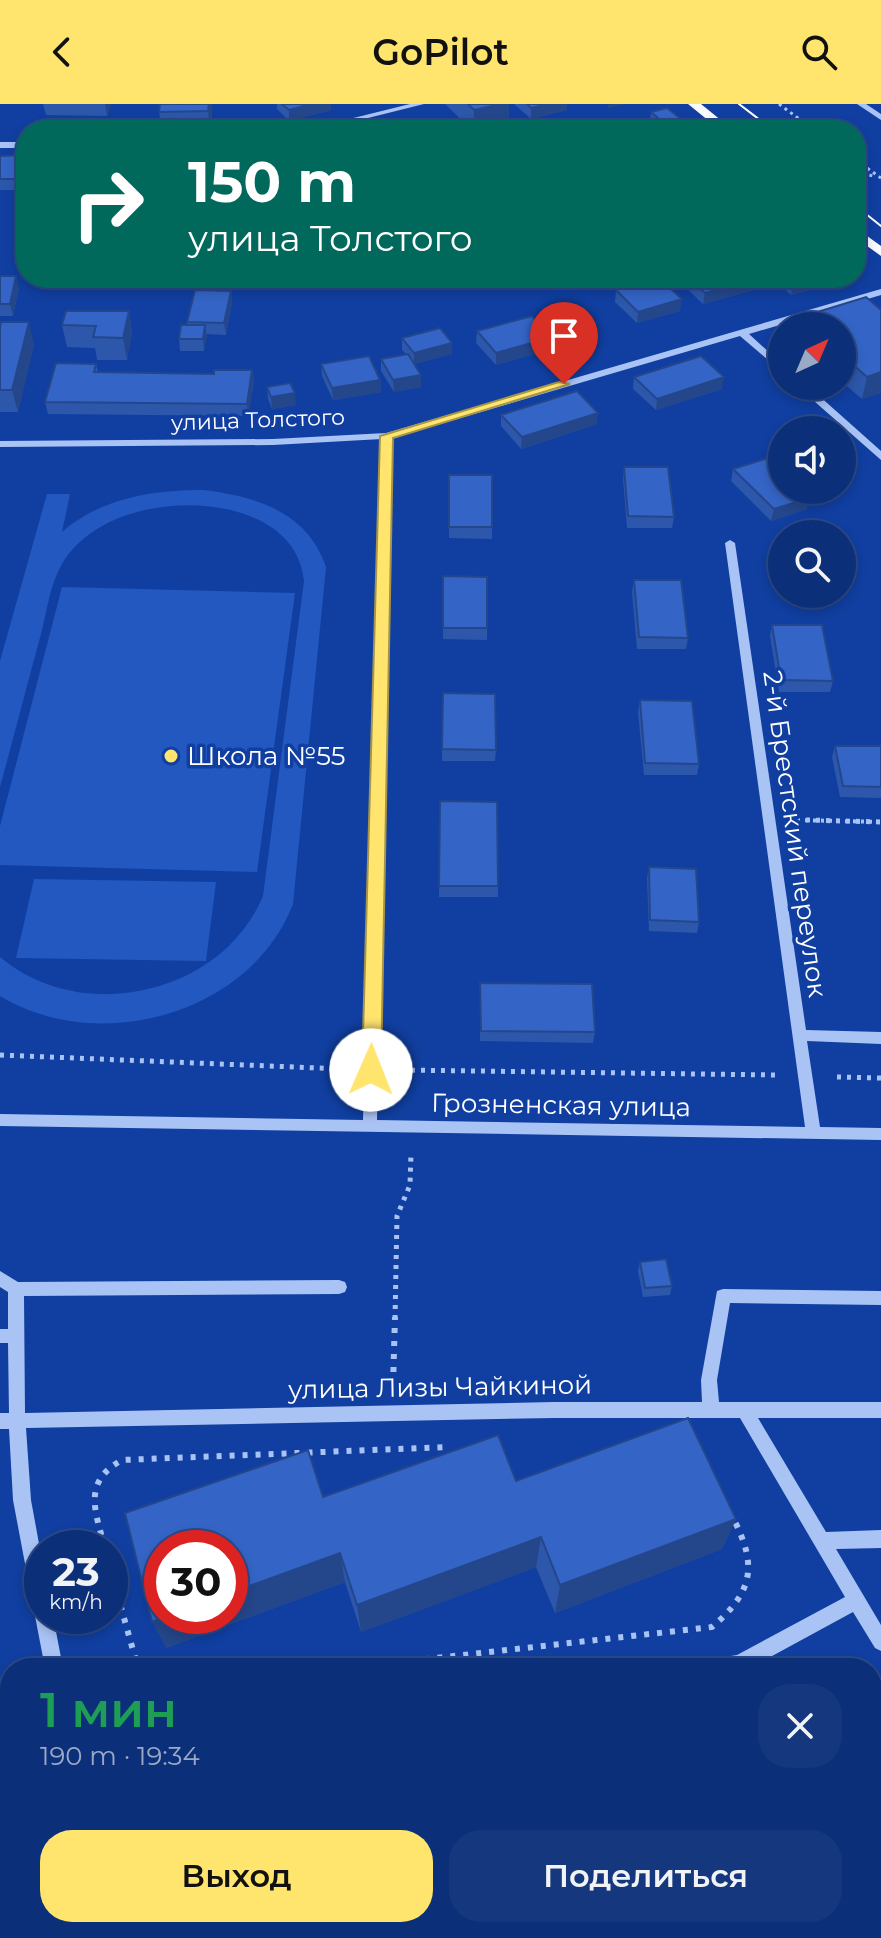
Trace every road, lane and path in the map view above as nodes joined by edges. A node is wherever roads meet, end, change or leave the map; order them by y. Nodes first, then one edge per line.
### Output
1 (420, 104) edge
2 (694, 104) edge
3 (779, 104) edge
4 (861, 104) edge
5 (881, 118) edge
6 (352, 120) edge
7 (714, 120) edge
8 (801, 120) edge
9 (881, 292) edge
10 (741, 332) junction
11 (768, 356) edge
12 (818, 400) edge
13 (387, 436) junction
14 (0, 444) edge
15 (881, 457) edge
16 (730, 543) dead end
17 (768, 820) junction
18 (881, 822) edge
19 (799, 1035) junction
20 (881, 1038) edge
21 (0, 1055) edge
22 (371, 1070) junction
23 (805, 1076) junction
24 (881, 1078) edge
25 (0, 1120) edge
26 (370, 1127) junction
27 (813, 1132) junction
28 (881, 1134) edge
29 (410, 1169) dead end
30 (0, 1278) edge
31 (339, 1287) dead end
32 (16, 1289) junction
33 (881, 1298) edge
34 (8, 1336) edge
35 (711, 1410) junction
36 (744, 1410) junction
37 (881, 1410) edge
38 (392, 1414) junction
39 (8, 1421) edge
40 (451, 1447) dead end
41 (390, 1449) junction
42 (724, 1504) edge
43 (28, 1530) edge
44 (100, 1530) edge
45 (881, 1539) edge
46 (822, 1541) junction
47 (856, 1601) junction
48 (128, 1632) edge
49 (47, 1634) edge
50 (881, 1642) edge
51 (52, 1658) edge
52 (135, 1658) edge
53 (436, 1658) edge
54 (750, 1658) edge

1 - 6 street
2 - 7 main road
3 - 8 path
4 - 5 street
9 - 10 street, улица Толстого
10 - 11 street
10 - 13 street, улица Толстого
12 - 15 street
13 - 14 street, улица Толстого
13 - 22 street
16 - 17 street, 2-й Брестский переулок
17 - 18 path
17 - 19 street, 2-й Брестский переулок
19 - 20 street
19 - 23 street, 2-й Брестский переулок
21 - 22 path
22 - 23 path
22 - 26 street
23 - 24 path
23 - 27 street, 2-й Брестский переулок
25 - 26 street, Грозненская улица
26 - 27 street, Грозненская улица
27 - 28 street, Грозненская улица
29 - 38 path
30 - 32 street
31 - 32 street
32 - 34 street
33 - 35 street
34 - 39 street
35 - 36 street, улица Лизы Чайкиной
35 - 38 street, улица Лизы Чайкиной
36 - 37 street, улица Лизы Чайкиной
36 - 46 street
38 - 39 street, улица Лизы Чайкиной
38 - 41 path
39 - 43 street
40 - 41 path
41 - 44 path
42 - 53 path
45 - 46 street
46 - 47 street
47 - 50 street
47 - 54 street
48 - 52 path
49 - 51 street

